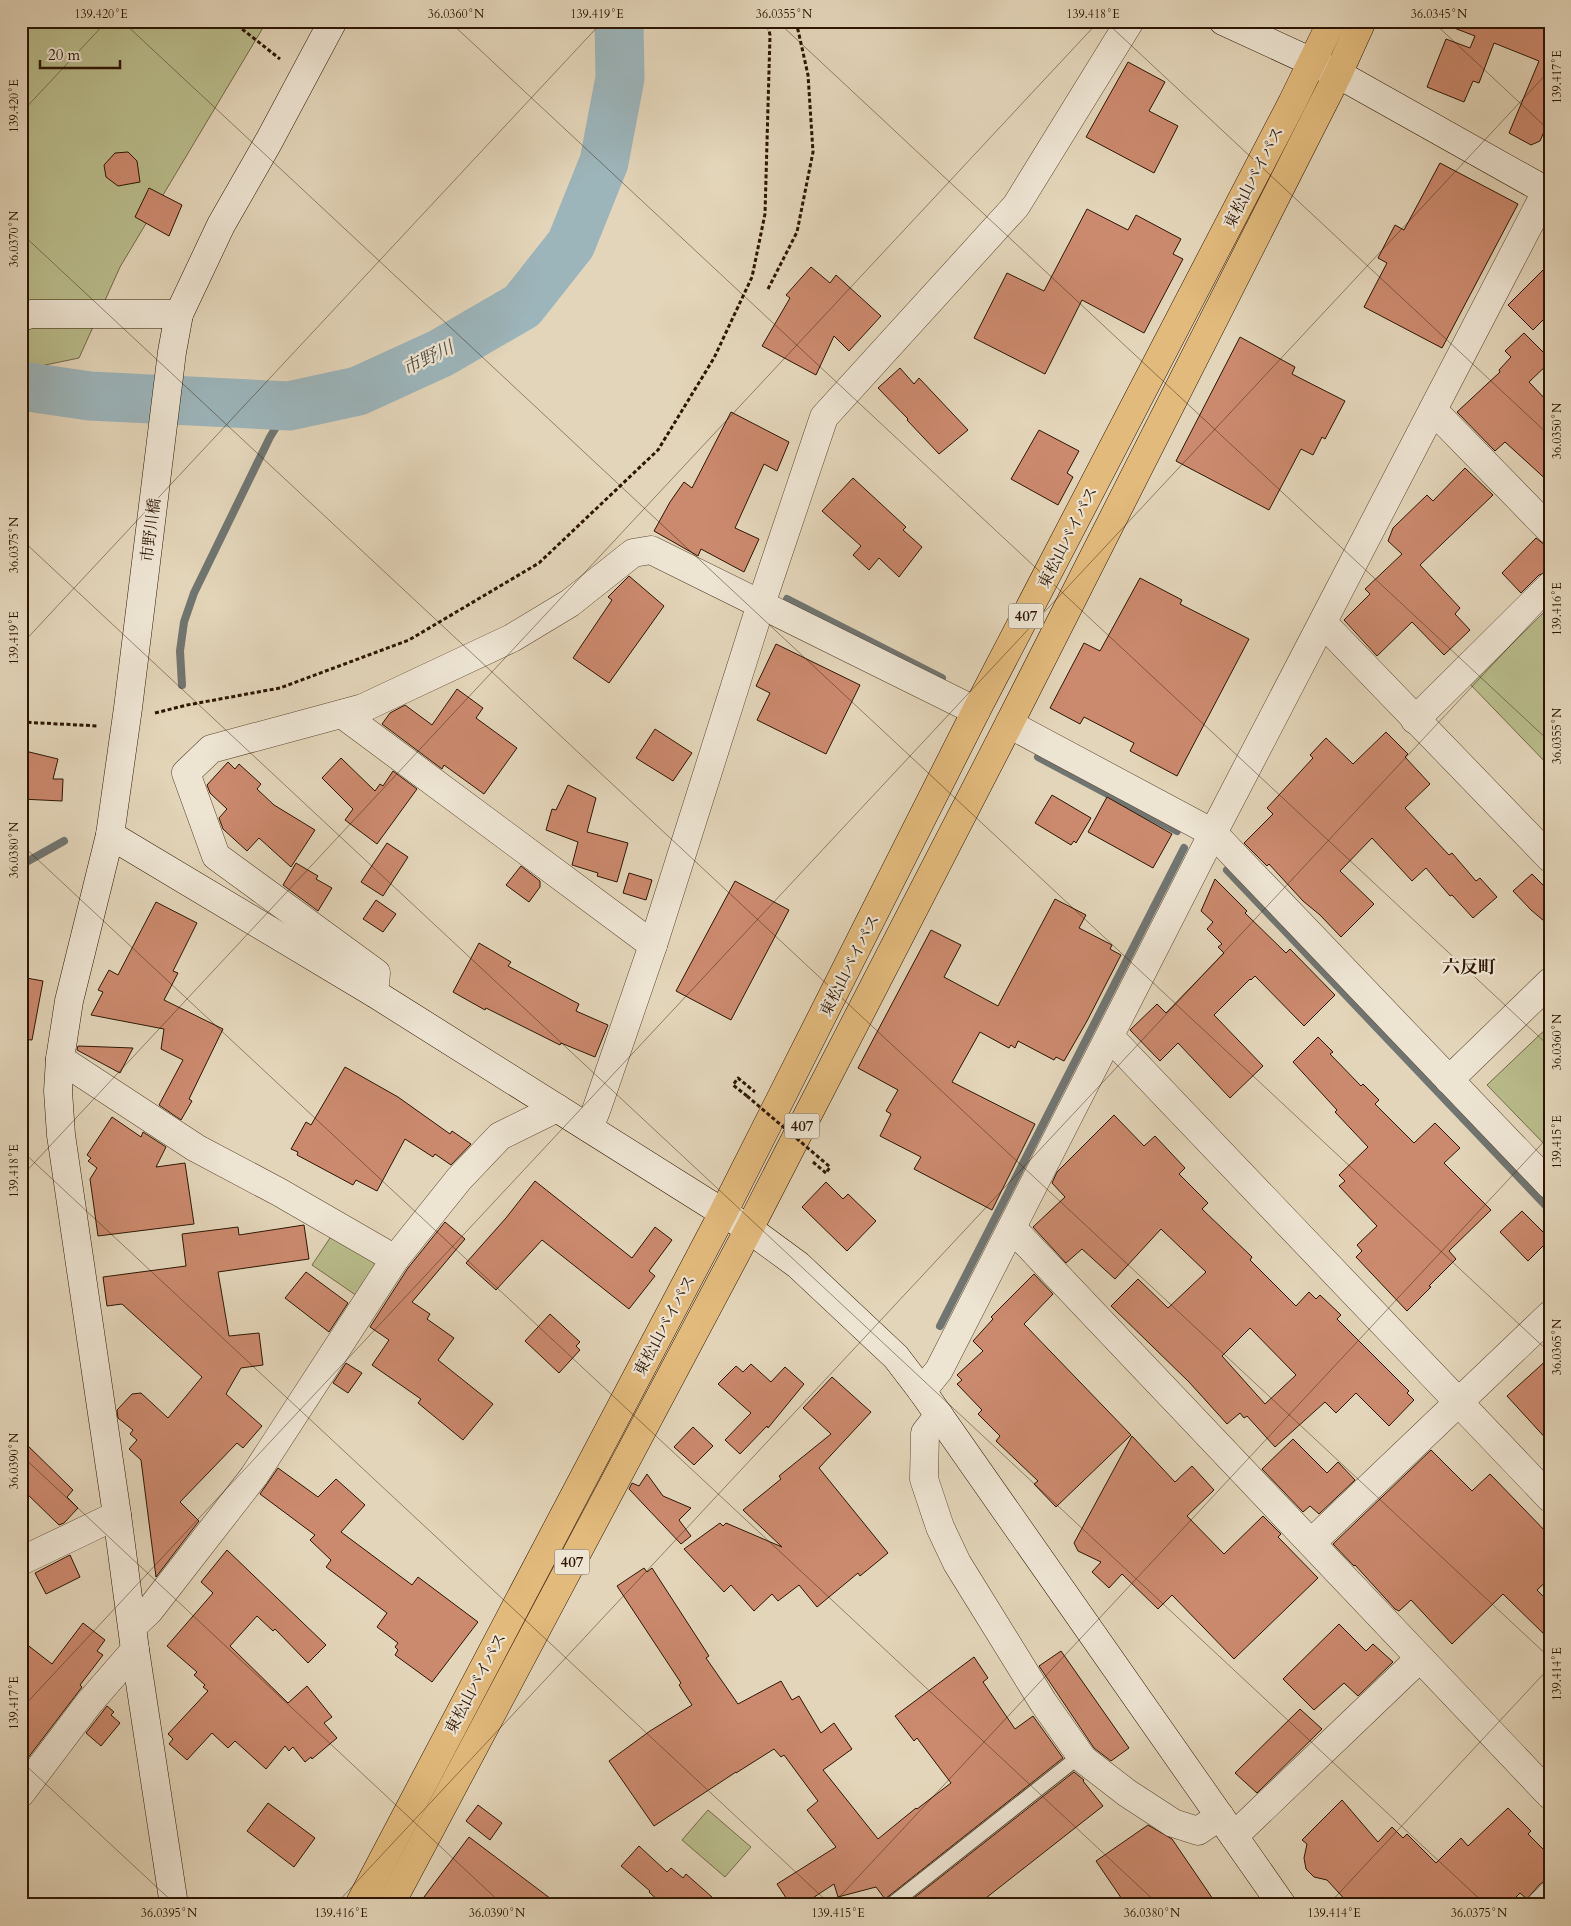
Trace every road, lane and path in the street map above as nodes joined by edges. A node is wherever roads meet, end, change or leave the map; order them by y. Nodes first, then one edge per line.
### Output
1 (232, 21) edge
2 (333, 21) edge
3 (767, 21) edge
4 (796, 21) edge
5 (1130, 21) edge
6 (1223, 21) edge
7 (1332, 21) edge
8 (1362, 21) edge
9 (1312, 62) junction
10 (278, 68) dead end
11 (1338, 74) junction
12 (1549, 188) edge
13 (768, 289) dead end
14 (179, 314) junction
15 (21, 317) edge
16 (1433, 410) junction
17 (1550, 530) edge
18 (1550, 586) edge
19 (761, 604) junction
20 (1323, 623) junction
21 (976, 711) junction
22 (128, 714) junction
23 (342, 714) junction
24 (1415, 720) junction
25 (21, 722) edge
26 (1009, 724) junction
27 (1214, 833) junction
28 (110, 835) junction
29 (1550, 858) edge
30 (653, 946) junction
31 (1550, 982) edge
32 (374, 993) junction
33 (1110, 1037) junction
34 (60, 1060) junction
35 (1449, 1080) junction
36 (761, 1097) dead end
37 (557, 1108) junction
38 (589, 1128) junction
39 (826, 1173) dead end
40 (1550, 1185) edge
41 (723, 1212) junction
42 (1012, 1228) junction
43 (749, 1229) junction
44 (396, 1259) junction
45 (1550, 1316) edge
46 (922, 1391) junction
47 (1459, 1402) junction
48 (939, 1415) junction
49 (1550, 1498) edge
50 (117, 1515) junction
51 (1311, 1543) junction
52 (26, 1550) edge
53 (134, 1638) junction
54 (1420, 1658) junction
55 (1081, 1755) junction
56 (25, 1781) edge
57 (1550, 1795) edge
58 (1227, 1826) junction
59 (1550, 1896) edge
60 (174, 1905) edge
61 (359, 1905) edge
62 (390, 1905) edge
63 (891, 1905) edge
64 (1282, 1905) edge
65 (1541, 1905) edge

1 - 10 path
2 - 14 street, 市野川橋
3 - 22 path
4 - 13 path
5 - 19 street
6 - 9 street
7 - 9 highway, 東松山バイパス / 407
8 - 11 highway, 東松山バイパス / 407
9 - 11 street
9 - 21 highway, 東松山バイパス / 407
11 - 12 street
11 - 26 highway, 東松山バイパス / 407
12 - 16 street
14 - 15 street
14 - 22 street, 市野川橋
16 - 17 street
16 - 20 street
18 - 24 street
19 - 21 street
19 - 23 street
19 - 30 street
20 - 24 street
20 - 27 street
21 - 41 highway, 東松山バイパス / 407
22 - 25 path
22 - 28 street, 市野川橋
23 - 30 street
23 - 32 street
24 - 29 street
26 - 27 street
26 - 43 highway, 東松山バイパス / 407
27 - 33 street
27 - 35 street
28 - 32 street
28 - 34 street, 市野川橋
30 - 38 street
31 - 35 street
32 - 37 street
33 - 42 street
33 - 47 street
34 - 44 street
34 - 50 street, 市野川橋
35 - 40 street
36 - 39 path, bridge
37 - 38 street
37 - 44 street
38 - 41 street
41 - 43 street
41 - 61 highway, 東松山バイパス / 407
42 - 46 street
42 - 51 street
43 - 46 street
43 - 62 highway, 東松山バイパス / 407
44 - 53 street
45 - 47 street
46 - 48 street
47 - 49 street
47 - 51 street
48 - 55 street
48 - 58 street
50 - 52 street
50 - 53 street, 市野川橋
51 - 54 street
53 - 56 street
53 - 60 street, 市野川橋
54 - 57 street
54 - 58 street
55 - 58 street
55 - 63 lane
58 - 64 street
59 - 65 street

